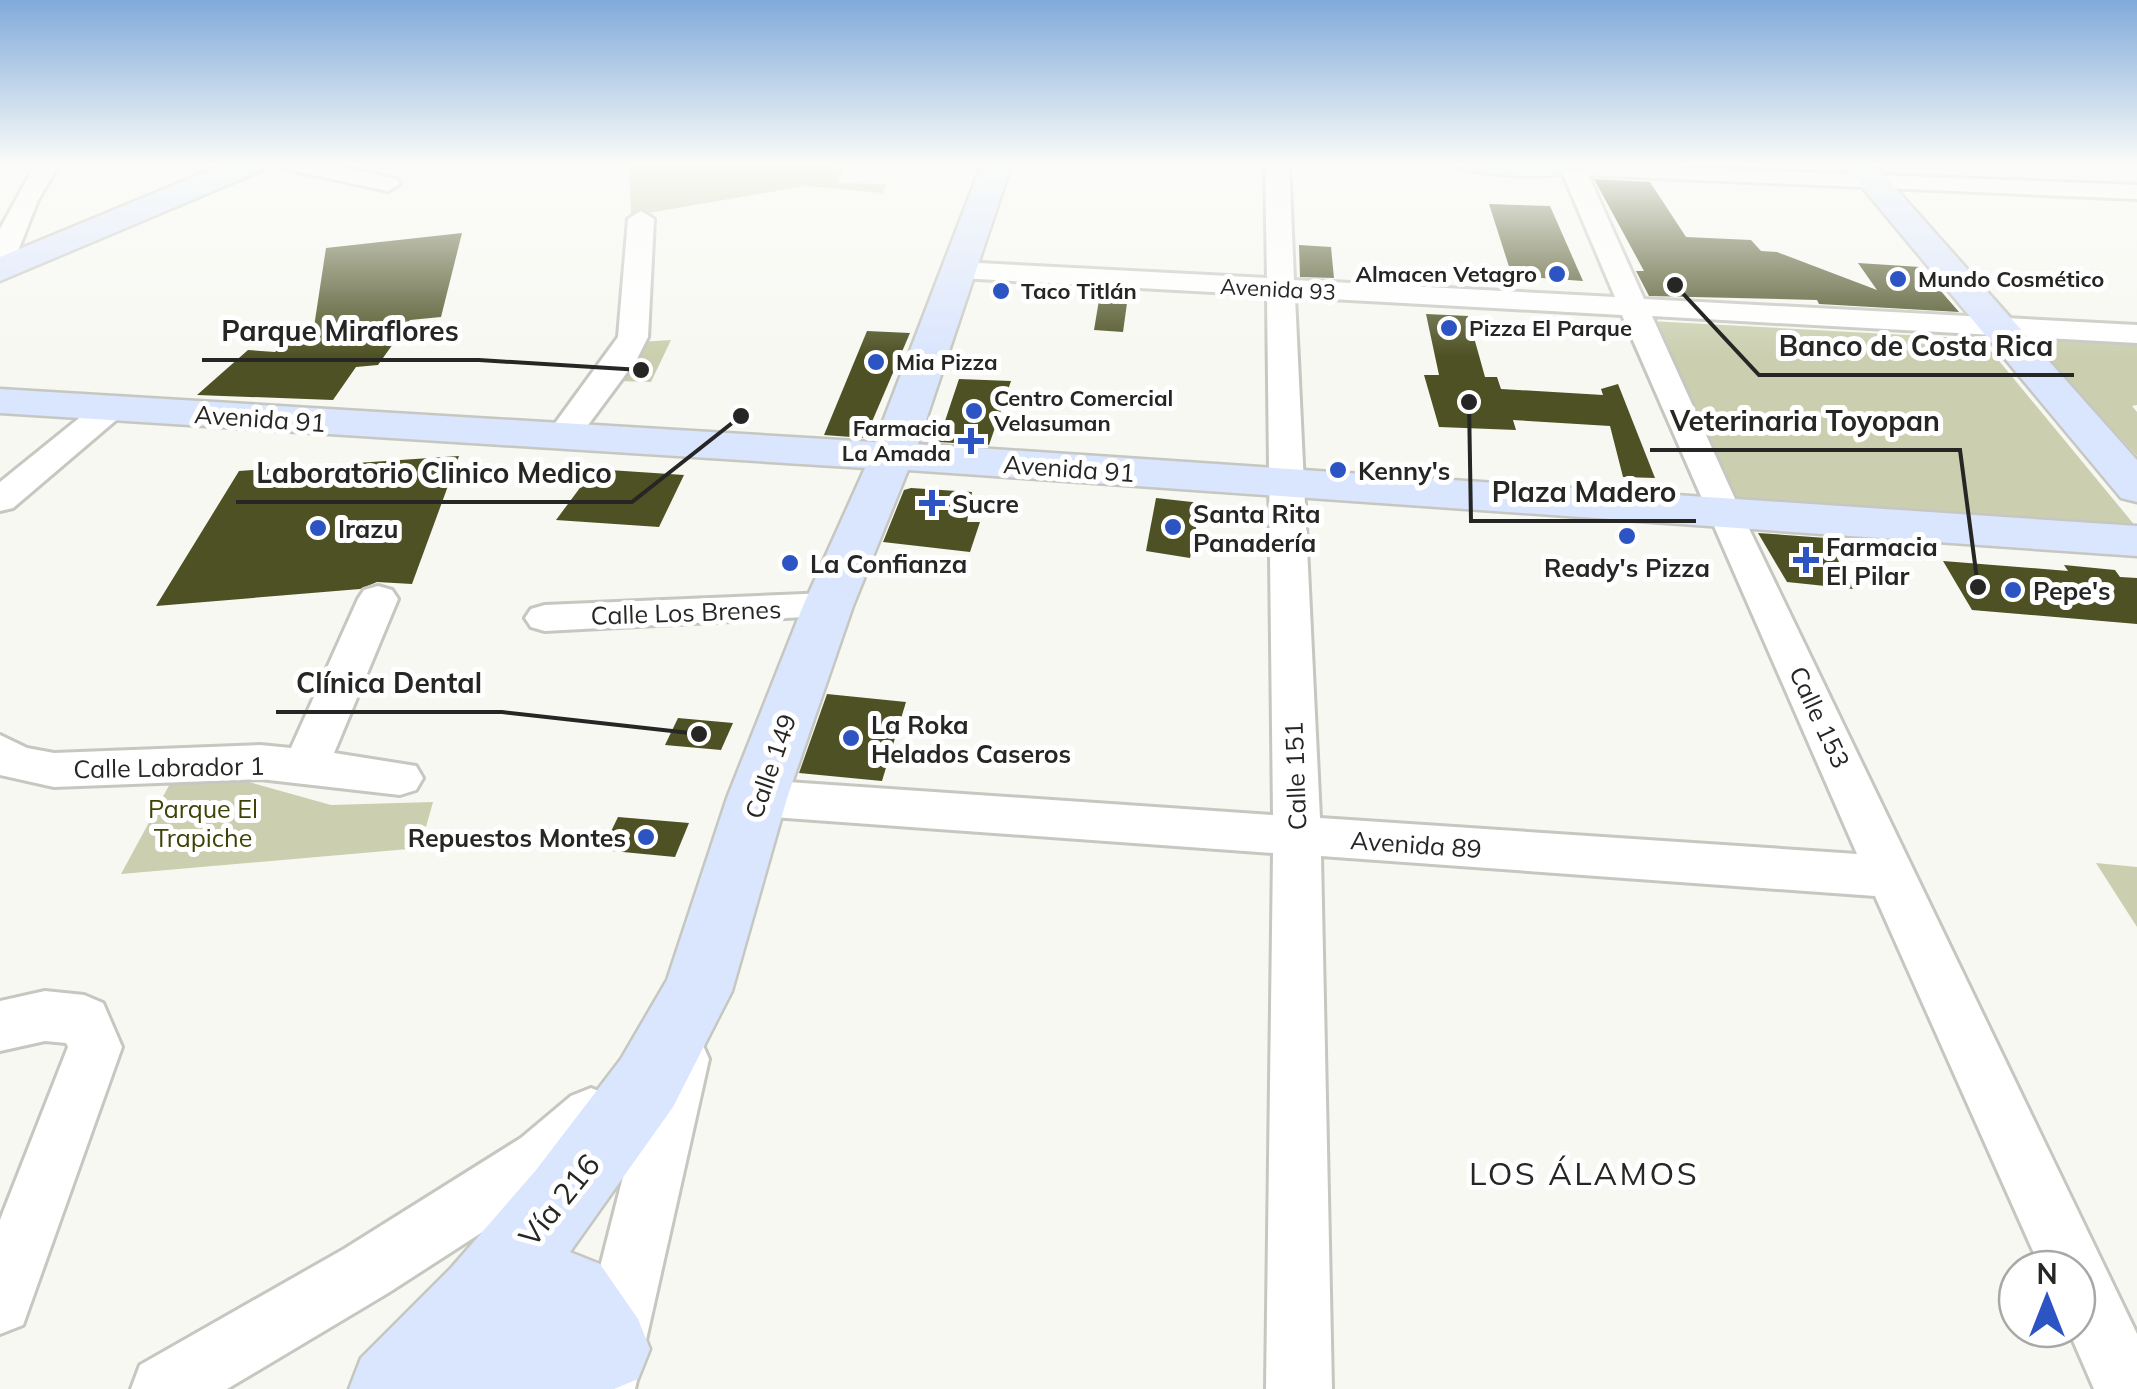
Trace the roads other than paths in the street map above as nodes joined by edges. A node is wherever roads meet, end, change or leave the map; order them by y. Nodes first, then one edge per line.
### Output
1 (14, 228) edge
2 (98, 228) edge
3 (640, 228) edge
4 (974, 228) edge
5 (1280, 228) edge
6 (1600, 228) edge
7 (1915, 228) edge
8 (0, 261) edge
9 (0, 270) edge
10 (959, 270) junction
11 (1283, 289) junction
12 (1638, 308) junction
13 (2002, 327) junction
14 (2137, 334) edge
15 (0, 401) edge
16 (110, 409) junction
17 (562, 437) junction
18 (892, 456) junction
19 (1285, 482) junction
20 (2137, 488) edge
21 (0, 500) edge
22 (1723, 512) junction
23 (2137, 541) edge
24 (378, 600) dead end
25 (828, 606) junction
26 (544, 618) dead end
27 (0, 752) edge
28 (305, 768) junction
29 (400, 778) dead end
30 (757, 798) junction
31 (1297, 835) junction
32 (1895, 877) junction
33 (698, 990) junction
34 (0, 1026) edge
35 (2065, 1249) edge
36 (480, 1297) junction
37 (0, 1302) edge
38 (2097, 1321) edge
39 (589, 1376) edge
40 (164, 1389) edge
41 (392, 1389) edge
42 (412, 1389) edge
43 (1298, 1389) edge
44 (2128, 1389) edge

1 - 8 street
2 - 9 main road
3 - 17 street
4 - 10 main road, Calle 149
5 - 11 street, Calle 151
6 - 12 street, Calle 153
7 - 13 main road
10 - 11 street, Avenida 93
10 - 18 main road, Calle 149
11 - 12 street, Avenida 93
11 - 19 street, Calle 151
12 - 13 street, Avenida 93
12 - 22 street, Calle 153
13 - 14 street, Avenida 93
13 - 20 main road
15 - 16 main road, Avenida 91
16 - 17 main road, Avenida 91
16 - 21 street
17 - 18 main road, Avenida 91
18 - 19 main road, Avenida 91
18 - 25 main road, Calle 149
19 - 22 main road, Avenida 91
19 - 31 street, Calle 151
22 - 23 main road, Avenida 91
22 - 32 street, Calle 153
24 - 28 street
25 - 26 street, Calle Los Brenes
25 - 30 main road, Calle 149
27 - 28 street, Calle Labrador 1
28 - 29 street, Calle Labrador 1
30 - 31 street, Avenida 89
30 - 33 main road, Calle 149
31 - 32 street, Avenida 89
31 - 43 street, Calle 151
32 - 35 street, Calle 153
33 - 36 main road, Vía 216
33 - 39 street, Calle 149
33 - 40 street
34 - 37 street
36 - 39 main road
36 - 41 main road, Vía 216
38 - 44 street
39 - 42 main road

